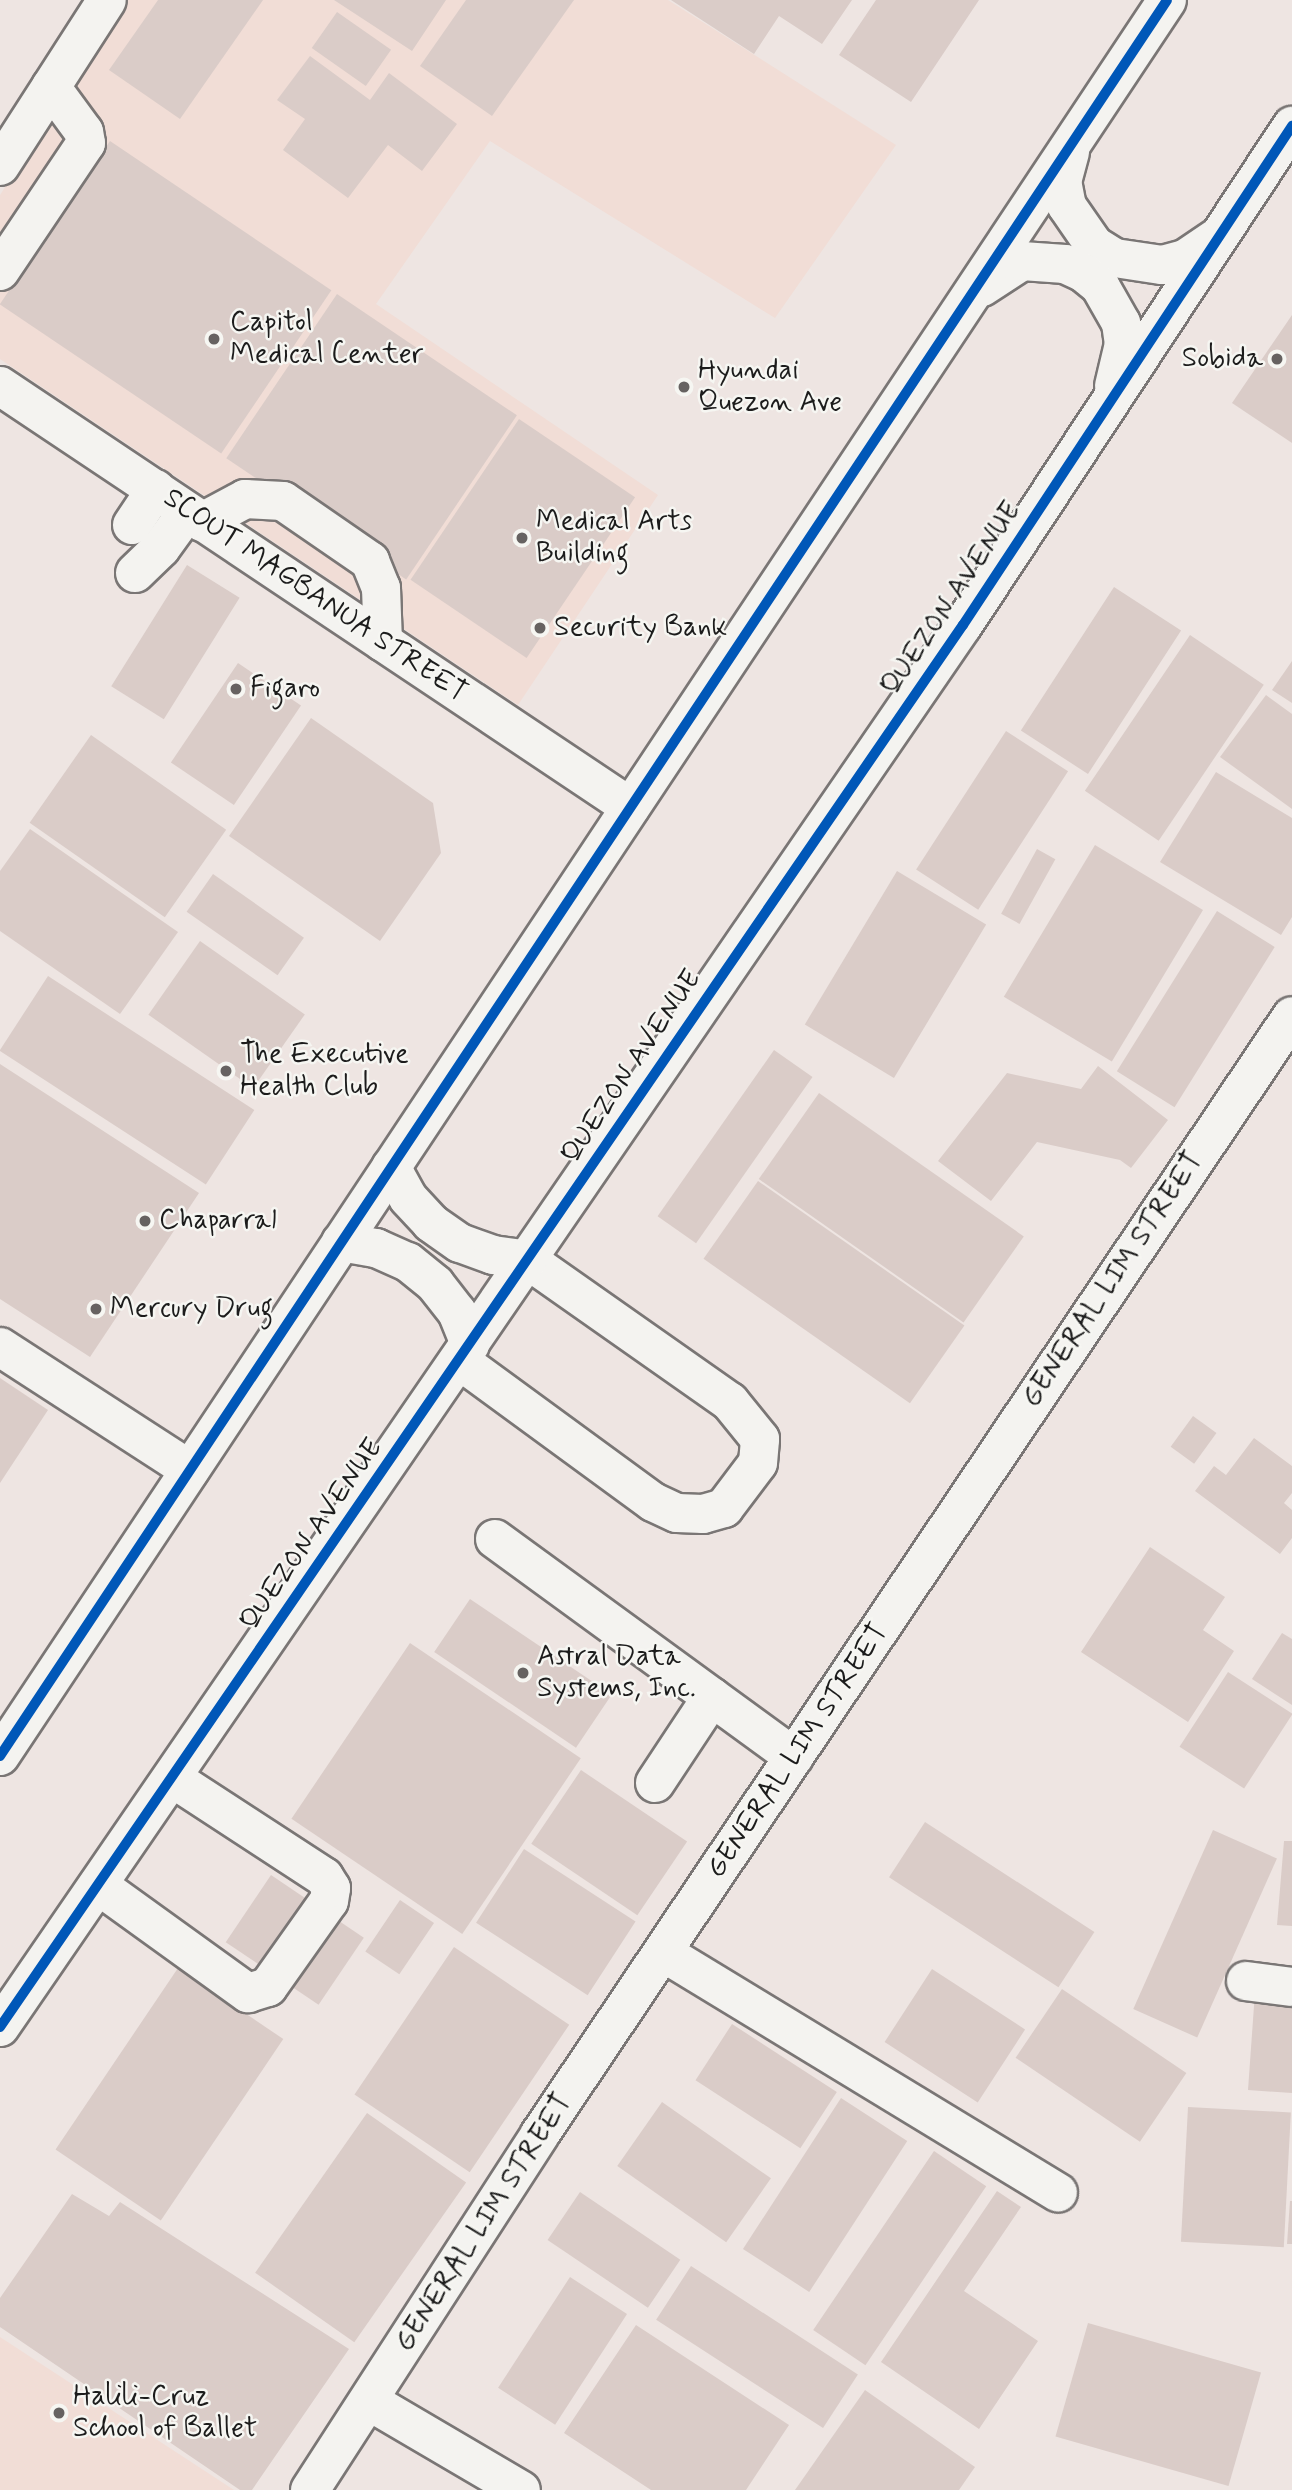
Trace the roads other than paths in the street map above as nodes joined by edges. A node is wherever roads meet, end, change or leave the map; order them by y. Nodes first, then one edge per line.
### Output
1 (107, 0) edge
2 (1167, 0) edge
3 (51, 87) junction
4 (1292, 126) edge
5 (1076, 137) junction
6 (0, 166) edge
7 (1224, 230) junction
8 (0, 271) edge
9 (955, 319) junction
10 (0, 386) edge
11 (1103, 418) junction
12 (156, 489) junction
13 (195, 517) junction
14 (132, 525) dead end
15 (135, 573) dead end
16 (383, 642) junction
17 (630, 807) junction
18 (1287, 1036) edge
19 (391, 1167) junction
20 (341, 1241) junction
21 (528, 1260) junction
22 (0, 1347) edge
23 (465, 1352) junction
24 (190, 1470) junction
25 (495, 1539) dead end
26 (712, 1697) junction
27 (0, 1756) edge
28 (794, 1757) junction
29 (172, 1778) junction
30 (655, 1783) dead end
31 (98, 1885) junction
32 (664, 1953) junction
33 (1246, 1981) dead end
34 (1292, 1987) edge
35 (0, 2027) edge
36 (1058, 2193) dead end
37 (369, 2401) junction
38 (310, 2490) edge
39 (521, 2490) edge

1 - 3 main road
2 - 5 main road
3 - 6 main road
3 - 8 main road
4 - 7 main road, QUEZON AVENUE
5 - 7 main road
5 - 9 main road
7 - 11 main road, QUEZON AVENUE
9 - 11 main road
9 - 17 main road
10 - 12 main road, SCOUT MAGBANUA STREET
11 - 21 main road, QUEZON AVENUE
12 - 13 main road, SCOUT MAGBANUA STREET
12 - 14 main road
13 - 15 main road
13 - 16 main road, SCOUT MAGBANUA STREET
13 - 16 main road
16 - 17 main road, SCOUT MAGBANUA STREET
17 - 19 main road
18 - 28 main road, GENERAL LIM STREET
19 - 20 main road
19 - 21 main road
20 - 23 main road
20 - 24 main road
21 - 23 main road, QUEZON AVENUE
21 - 23 main road
22 - 24 main road
23 - 29 main road, QUEZON AVENUE
24 - 27 main road
25 - 26 main road
26 - 28 main road
26 - 30 main road
28 - 32 main road, GENERAL LIM STREET
29 - 31 main road, QUEZON AVENUE
29 - 31 main road
31 - 35 main road, QUEZON AVENUE
32 - 36 main road
32 - 37 main road, GENERAL LIM STREET
33 - 34 main road
37 - 38 main road, GENERAL LIM STREET
37 - 39 main road

